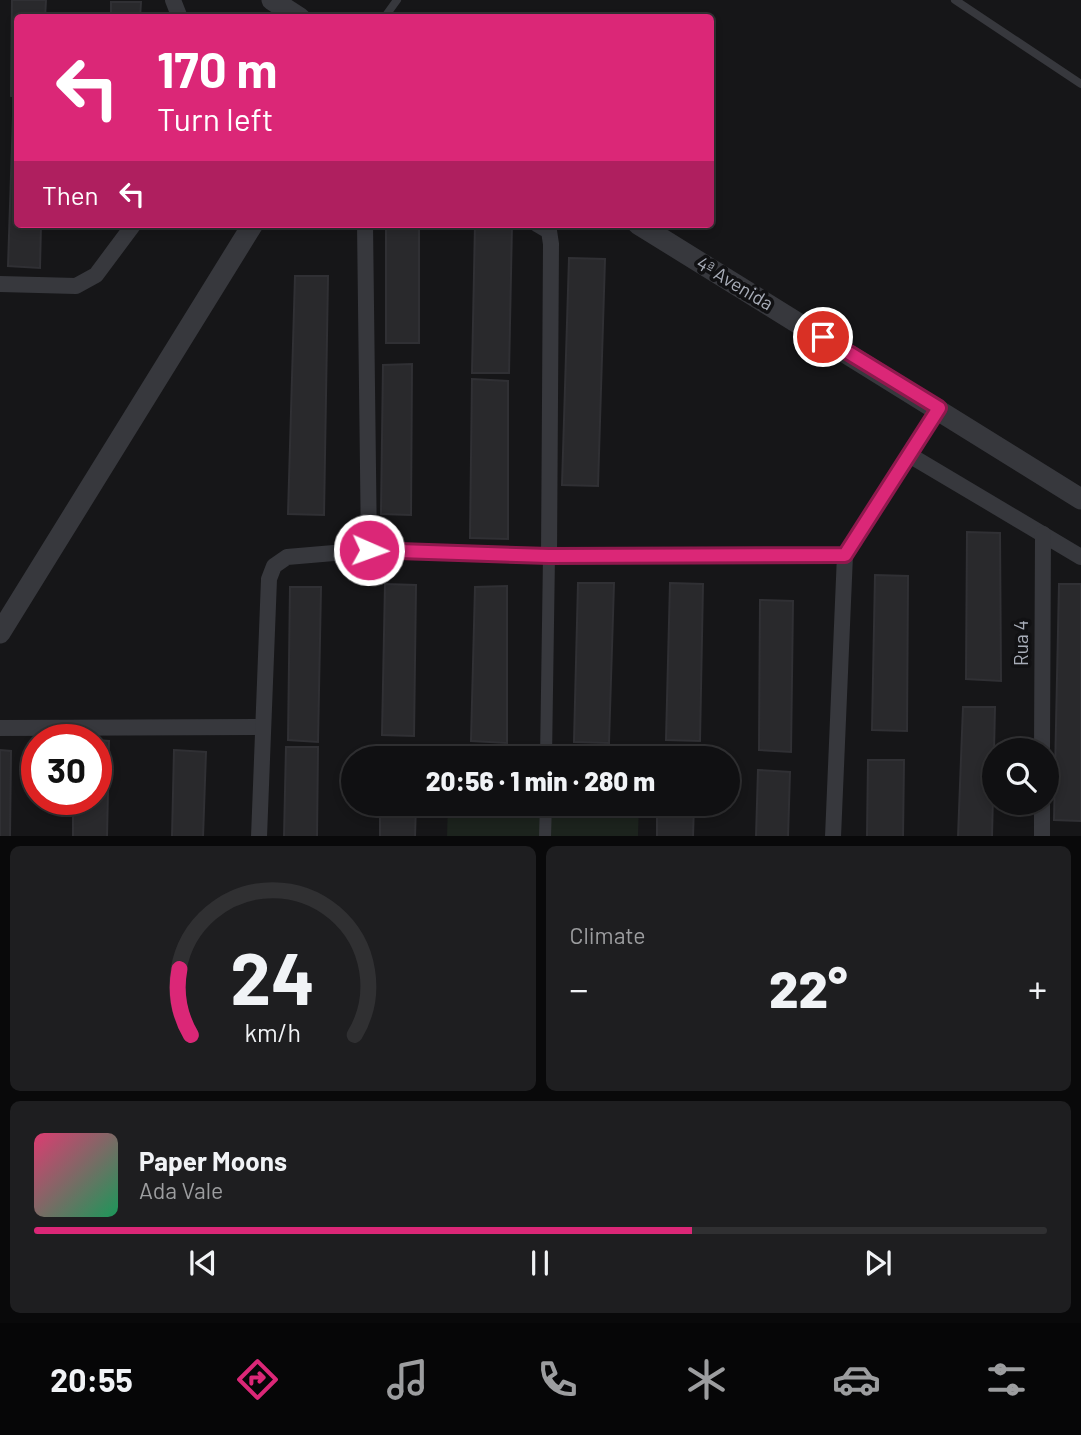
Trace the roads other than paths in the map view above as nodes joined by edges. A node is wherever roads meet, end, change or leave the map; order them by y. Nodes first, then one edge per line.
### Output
1 (272, 0) edge
2 (955, 0) edge
3 (294, 14) edge
4 (1081, 84) edge
5 (131, 228) edge
6 (251, 228) edge
7 (365, 228) edge
8 (544, 228) edge
9 (645, 228) edge
10 (0, 284) edge
11 (939, 408) junction
12 (911, 456) junction
13 (1081, 499) edge
14 (1043, 534) junction
15 (369, 550) junction
16 (845, 555) junction
17 (549, 556) junction
18 (1081, 557) edge
19 (0, 633) edge
20 (263, 727) junction
21 (0, 728) edge
22 (1042, 738) edge
23 (546, 746) edge
24 (1042, 815) edge
25 (546, 816) edge
26 (259, 836) edge
27 (545, 836) edge
28 (833, 836) edge
29 (1042, 836) edge

1 - 3 street
2 - 4 lane
5 - 10 street
6 - 19 street
7 - 15 street
8 - 17 street
9 - 11 street, 4ª Avenida
11 - 12 street
11 - 13 street, 4ª Avenida
12 - 14 street
12 - 16 street
14 - 18 street
14 - 22 street, Rua 4
15 - 17 street
15 - 20 street
16 - 17 street
16 - 28 street
17 - 23 street
20 - 21 street
20 - 26 street
24 - 29 street
25 - 27 street

